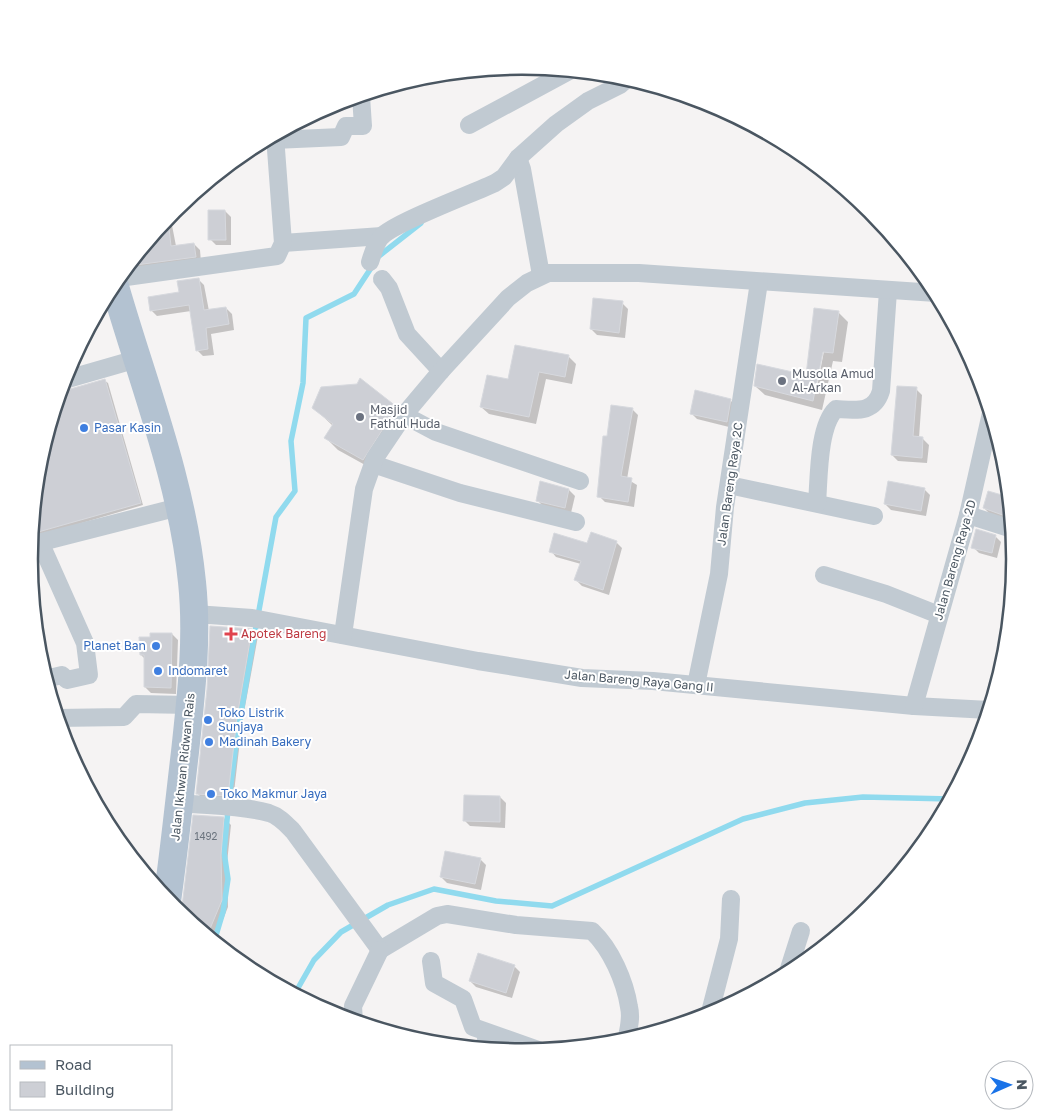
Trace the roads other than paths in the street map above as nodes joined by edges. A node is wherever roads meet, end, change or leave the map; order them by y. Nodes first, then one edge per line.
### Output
1 (547, 77) edge
2 (619, 85) edge
3 (361, 103) edge
4 (469, 125) dead end
5 (284, 138) edge
6 (274, 143) edge
7 (520, 163) junction
8 (382, 236) junction
9 (283, 242) junction
10 (370, 262) dead end
11 (541, 275) junction
12 (130, 277) edge
13 (382, 279) dead end
14 (759, 282) junction
15 (924, 289) edge
16 (888, 291) junction
17 (117, 294) edge
18 (137, 359) junction
19 (441, 371) junction
20 (73, 377) edge
21 (404, 415) junction
22 (987, 426) edge
23 (373, 464) junction
24 (580, 481) dead end
25 (729, 485) junction
26 (817, 503) junction
27 (179, 507) junction
28 (968, 515) junction
29 (874, 516) dead end
30 (576, 522) dead end
31 (1005, 527) edge
32 (39, 543) edge
33 (38, 551) edge
34 (824, 575) dead end
35 (194, 614) junction
36 (939, 615) junction
37 (343, 635) junction
38 (52, 677) edge
39 (696, 685) junction
40 (190, 705) junction
41 (914, 706) junction
42 (983, 710) edge
43 (64, 718) edge
44 (180, 803) junction
45 (168, 891) edge
46 (731, 899) dead end
47 (800, 931) dead end
48 (380, 950) junction
49 (431, 962) dead end
50 (790, 963) edge
51 (711, 1006) edge
52 (354, 1014) edge
53 (628, 1032) edge
54 (486, 1042) edge

1 - 4 street
2 - 7 street
3 - 5 street
6 - 9 street
7 - 8 street
7 - 11 street
8 - 9 street
8 - 10 street
9 - 12 street
11 - 14 street
11 - 19 street
13 - 19 street
14 - 16 street
14 - 25 street, Jalan Bareng Raya 2C
15 - 16 street
16 - 26 street
17 - 18 main road, Jalan Ikhwan Ridwan Rais
18 - 20 street
18 - 27 main road, Jalan Ikhwan Ridwan Rais
19 - 21 street
21 - 23 street
21 - 24 street
22 - 28 street, Jalan Bareng Raya 2D
23 - 30 street
23 - 37 street
25 - 26 street
25 - 39 street, Jalan Bareng Raya 2C
26 - 29 street
27 - 32 street
27 - 35 main road, Jalan Ikhwan Ridwan Rais
28 - 31 street
28 - 36 street, Jalan Bareng Raya 2D
33 - 38 street
34 - 36 street
35 - 37 street, Jalan Bareng Raya Gang II
35 - 40 main road, Jalan Ikhwan Ridwan Rais
36 - 41 street, Jalan Bareng Raya 2D
37 - 39 street, Jalan Bareng Raya Gang II
39 - 41 street, Jalan Bareng Raya Gang II
40 - 43 street
40 - 44 main road, Jalan Ikhwan Ridwan Rais
41 - 42 street, Jalan Bareng Raya Gang II
44 - 45 main road, Jalan Ikhwan Ridwan Rais
44 - 48 street
46 - 51 street
47 - 50 street
48 - 52 street
48 - 53 street
49 - 54 street

